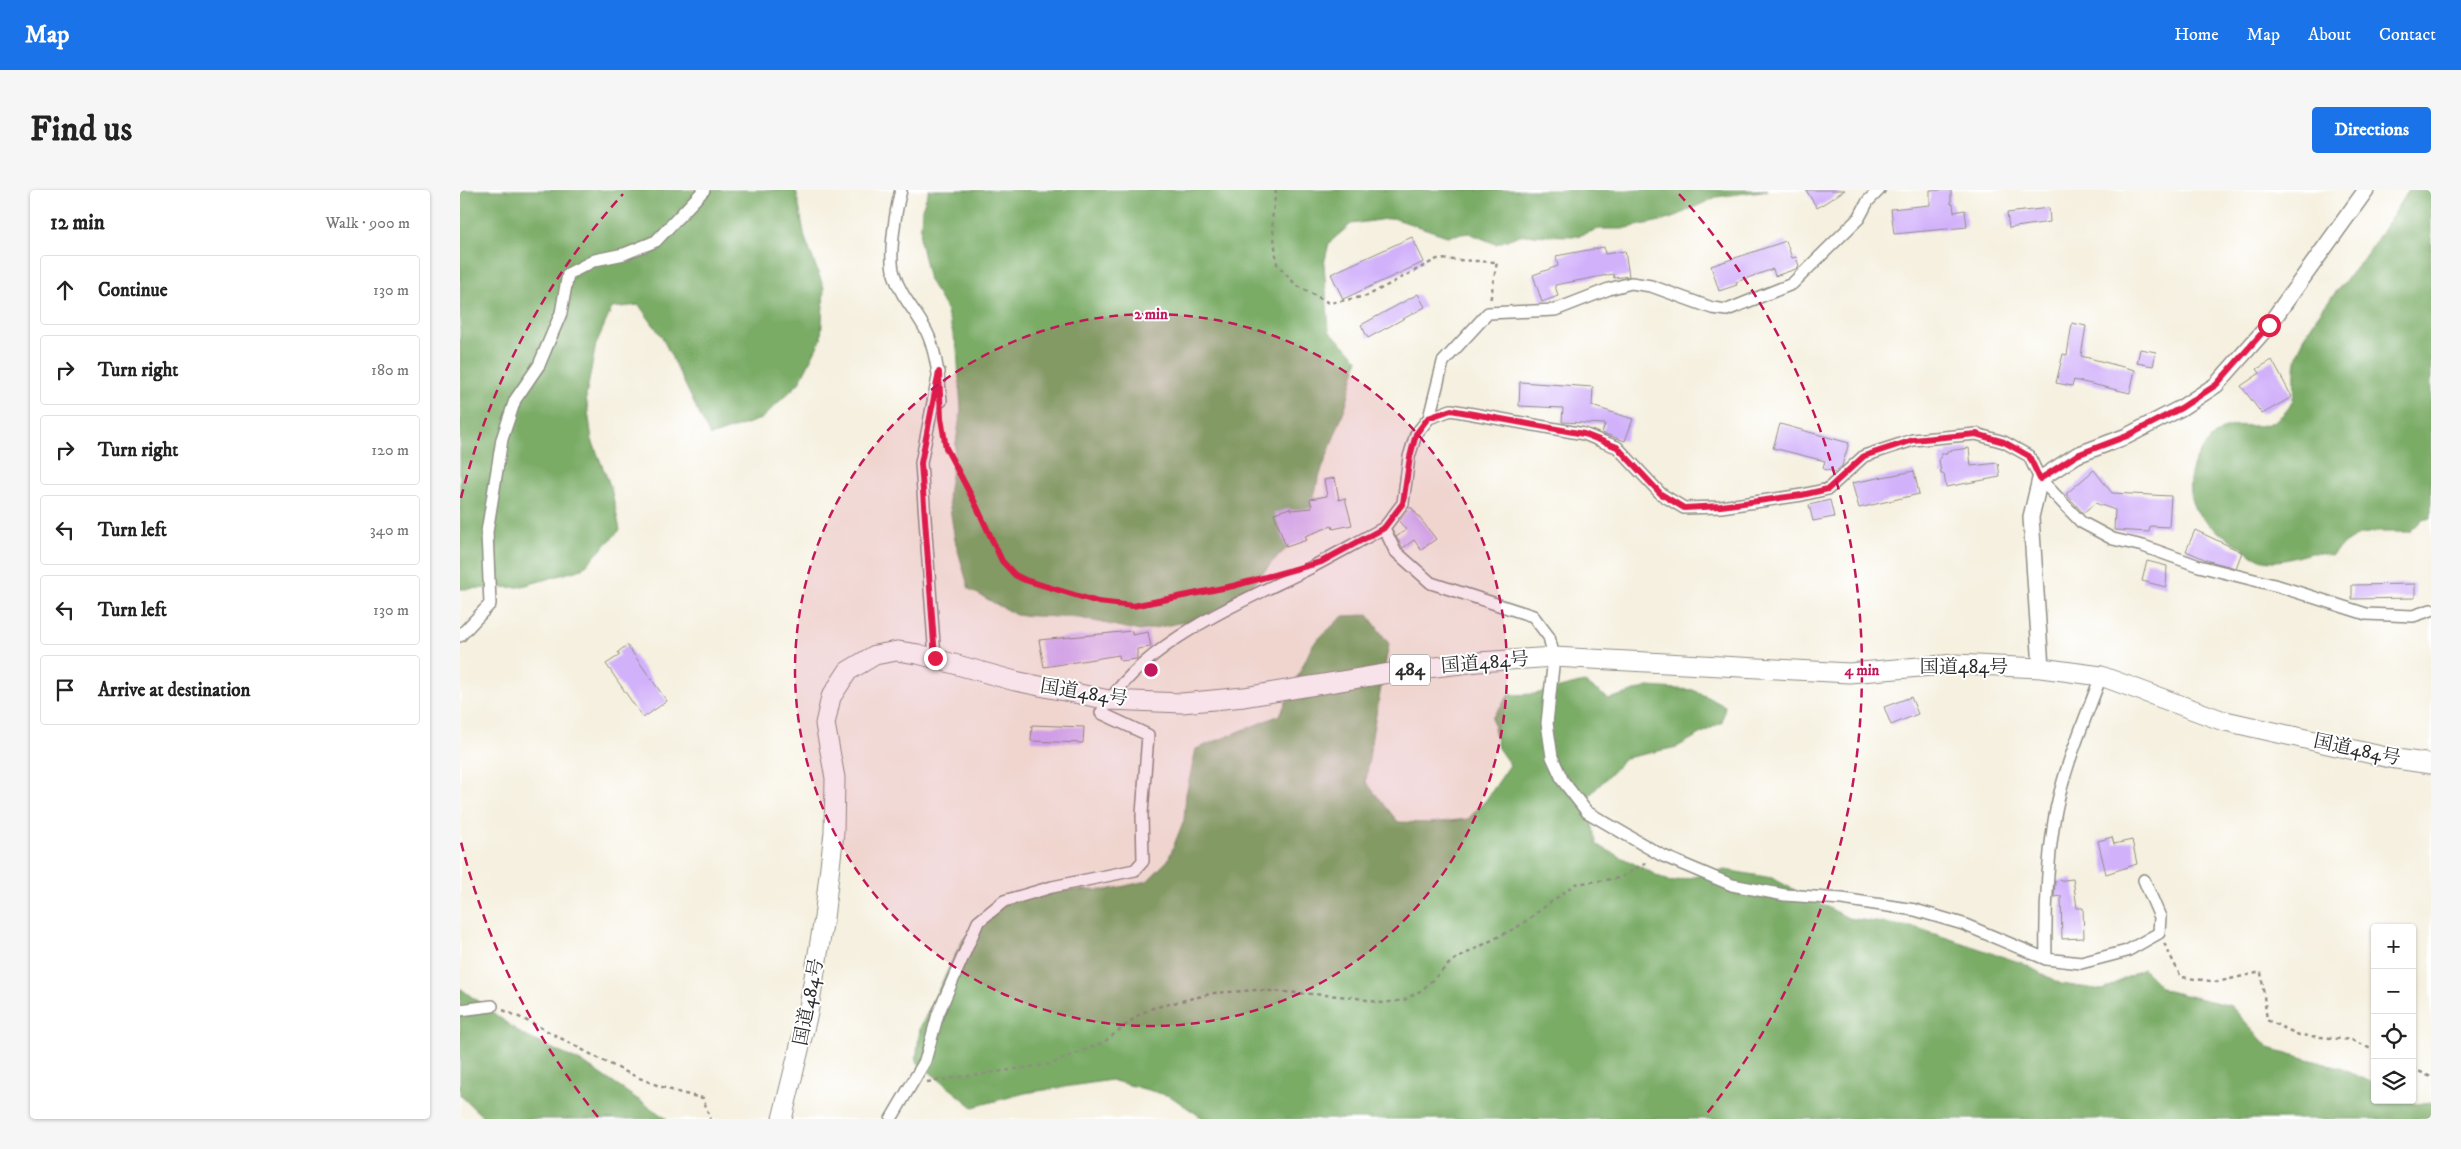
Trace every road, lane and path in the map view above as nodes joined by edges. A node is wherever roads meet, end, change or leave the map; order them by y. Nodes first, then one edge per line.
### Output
1 (704, 190) edge
2 (901, 190) edge
3 (1276, 190) edge
4 (1879, 190) edge
5 (2366, 190) edge
6 (1488, 313) junction
7 (939, 372) junction
8 (942, 401) joint
9 (1428, 418) junction
10 (2040, 479) junction
11 (1384, 528) junction
12 (1250, 581) dead end
13 (2431, 610) edge
14 (460, 636) edge
15 (1554, 657) junction
16 (935, 658) junction
17 (2041, 668) junction
18 (2101, 676) junction
19 (1109, 700) junction
20 (2431, 764) edge
21 (1661, 855) junction
22 (2144, 880) dead end
23 (2159, 933) junction
24 (2046, 959) junction
25 (492, 1006) joint
26 (460, 1010) edge
27 (2371, 1049) edge
28 (2416, 1070) edge
29 (2431, 1077) edge
30 (909, 1085) junction
31 (710, 1119) edge
32 (782, 1119) edge
33 (891, 1119) edge

1 - 14 street
2 - 7 street
3 - 6 path
4 - 6 street
5 - 10 street
6 - 9 street
7 - 8 street
7 - 16 street
8 - 12 path
9 - 10 street
9 - 11 street
10 - 13 street
10 - 17 street
11 - 15 street
11 - 19 street
15 - 17 highway, 国道484号 / 484
15 - 19 highway, 国道484号 / 484
15 - 21 street
16 - 19 highway, 国道484号 / 484
16 - 32 highway, 国道484号 / 484
17 - 18 highway, 国道484号 / 484
18 - 20 highway, 国道484号 / 484
18 - 24 street
19 - 30 street
21 - 24 street
21 - 30 path
22 - 23 street
23 - 24 street
23 - 27 path
25 - 26 street
25 - 31 path
28 - 29 path
30 - 33 street

